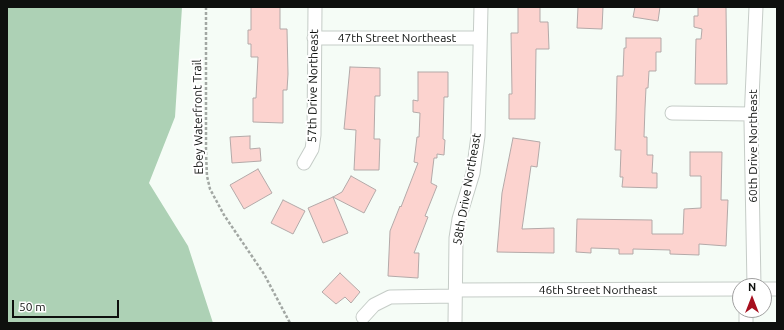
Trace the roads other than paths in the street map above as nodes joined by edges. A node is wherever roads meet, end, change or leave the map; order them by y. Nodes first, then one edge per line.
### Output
1 (315, 7) edge
2 (481, 7) edge
3 (756, 7) edge
4 (314, 38) junction
5 (479, 38) junction
6 (672, 113) dead end
7 (751, 114) junction
8 (304, 163) dead end
9 (754, 278) edge
10 (732, 289) edge
11 (456, 293) junction
12 (363, 317) dead end
13 (455, 323) edge

1 - 4 street, 57th Drive Northeast
2 - 5 street, 58th Drive Northeast
3 - 7 street, 60th Drive Northeast
4 - 5 street, 47th Street Northeast
4 - 8 street, 57th Drive Northeast
5 - 11 street, 58th Drive Northeast
6 - 7 street
7 - 9 street, 60th Drive Northeast
10 - 11 street, 46th Street Northeast
11 - 12 street, 46th Street Northeast
11 - 13 street, 58th Drive Northeast

